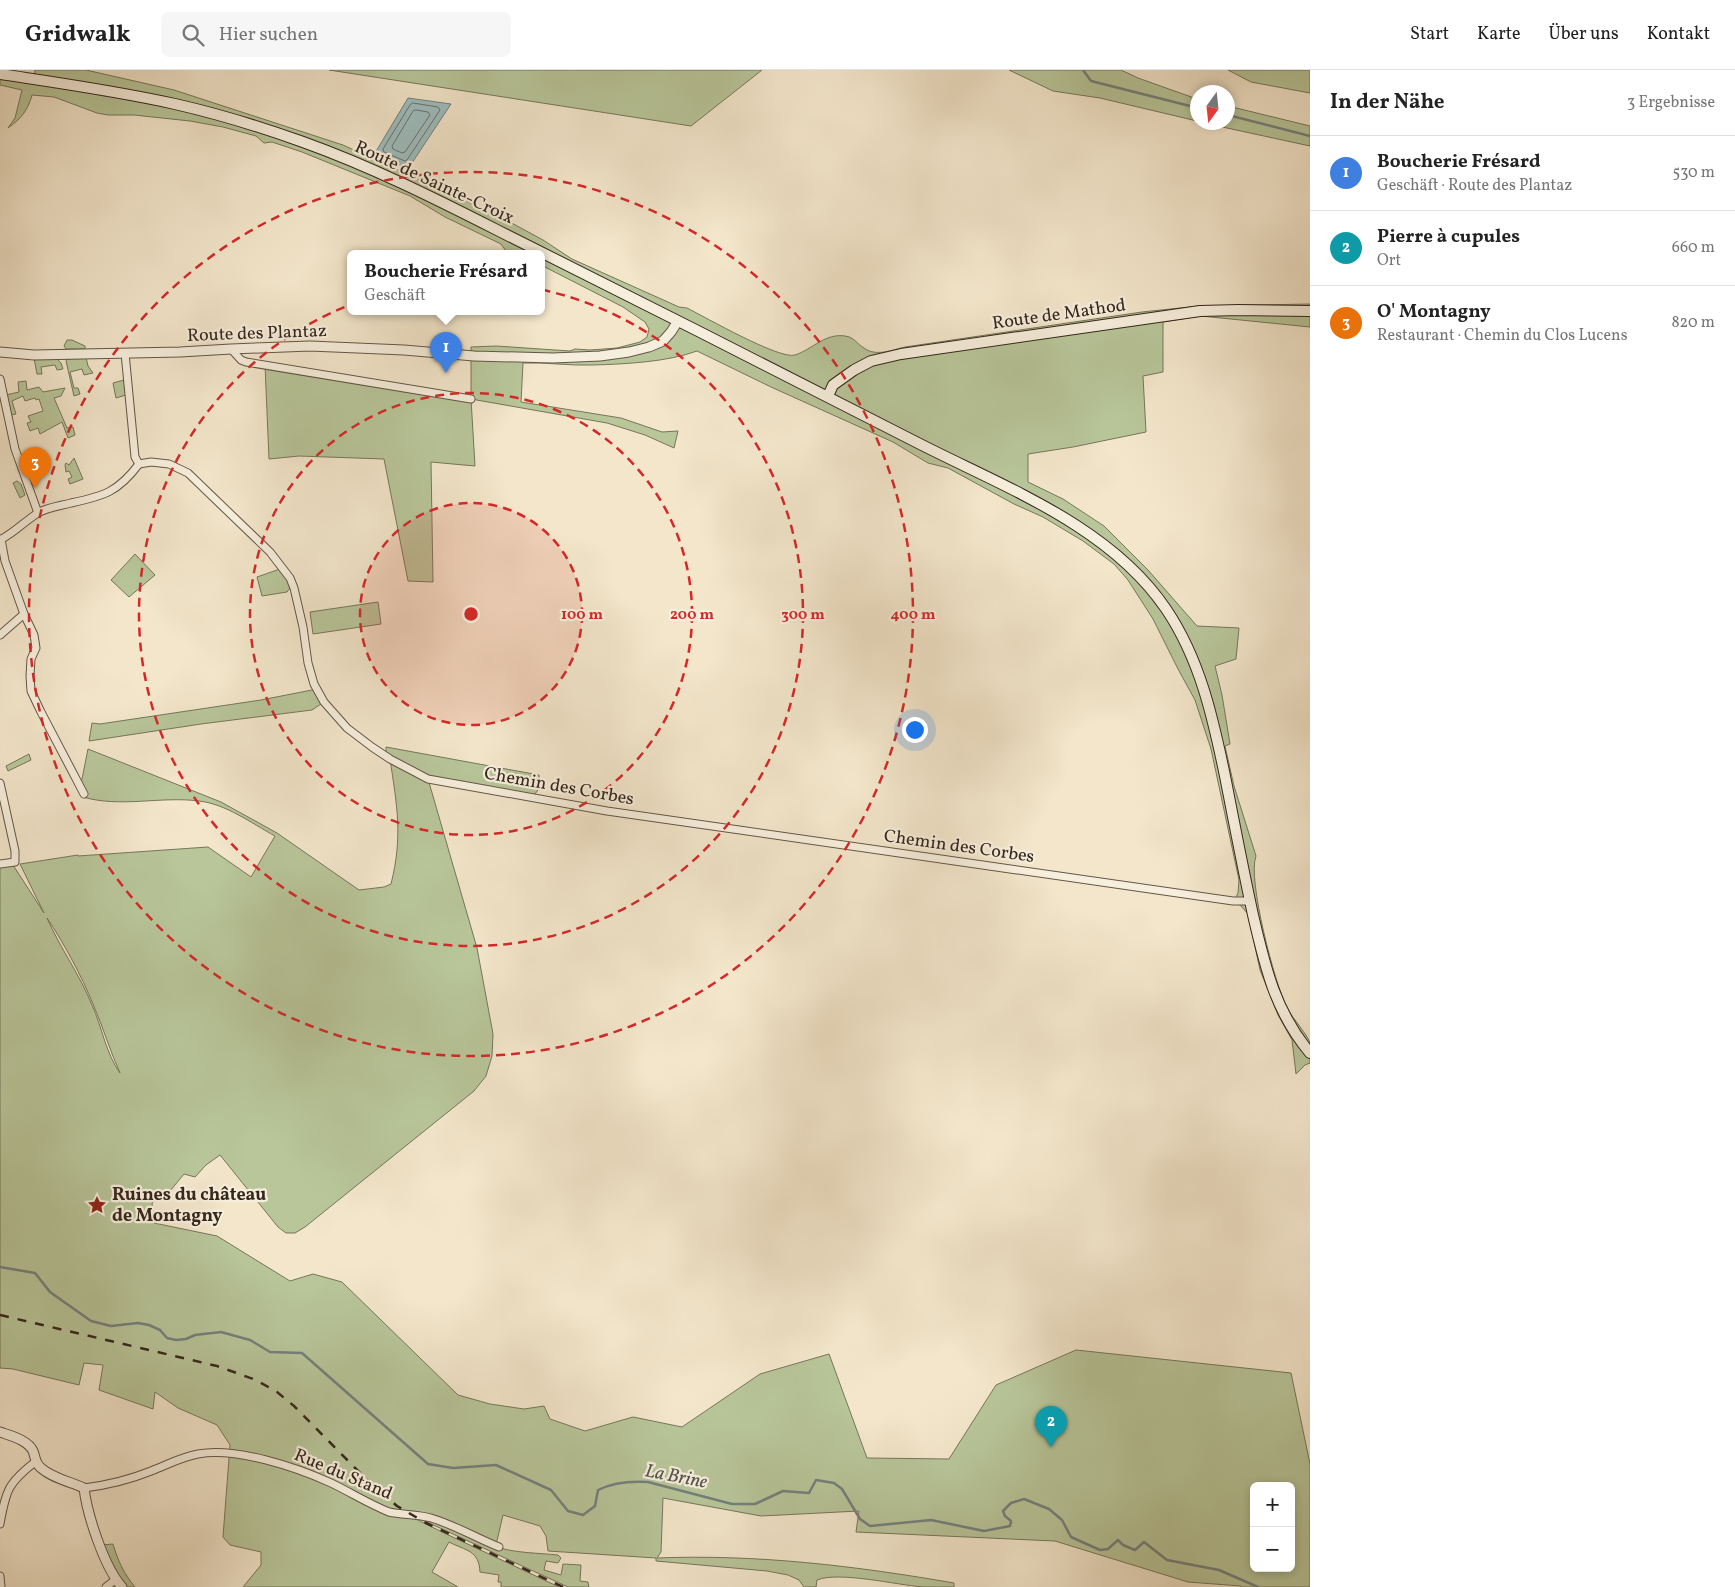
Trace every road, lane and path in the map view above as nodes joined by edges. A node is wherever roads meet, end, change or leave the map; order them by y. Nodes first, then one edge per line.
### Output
1 (0, 74) edge
2 (536, 250) edge
3 (545, 254) edge
4 (1310, 311) edge
5 (678, 321) junction
6 (231, 349) junction
7 (0, 352) edge
8 (125, 353) junction
9 (0, 379) edge
10 (828, 396) junction
11 (471, 399) dead end
12 (139, 464) junction
13 (38, 513) junction
14 (1, 539) edge
15 (24, 614) junction
16 (0, 635) edge
17 (0, 783) edge
18 (84, 794) dead end
19 (1, 864) edge
20 (1250, 901) junction
21 (1310, 1053) edge
22 (0, 1432) edge
23 (35, 1462) junction
24 (84, 1488) junction
25 (0, 1524) edge
26 (499, 1547) dead end
27 (0, 1576) edge
28 (119, 1584) edge
29 (1, 1587) edge
30 (106, 1587) edge

1 - 2 main road, Route de Sainte-Croix
3 - 5 main road, Route de Sainte-Croix
4 - 10 main road, Route de Mathod
5 - 6 street, Route des Plantaz
5 - 10 main road, Route de Sainte-Croix
6 - 8 street, Route des Plantaz
6 - 11 street
7 - 8 street, Route des Plantaz
8 - 12 street
9 - 13 street
10 - 20 main road, Route de Sainte-Croix
12 - 13 street
12 - 20 street, Chemin des Corbes
13 - 14 street
14 - 15 street
15 - 16 street
15 - 18 street
17 - 19 street
20 - 21 main road, Route de Sainte-Croix
22 - 23 street
23 - 24 street
23 - 25 street
24 - 26 street, Rue du Stand
24 - 28 street
27 - 29 street
28 - 30 street

